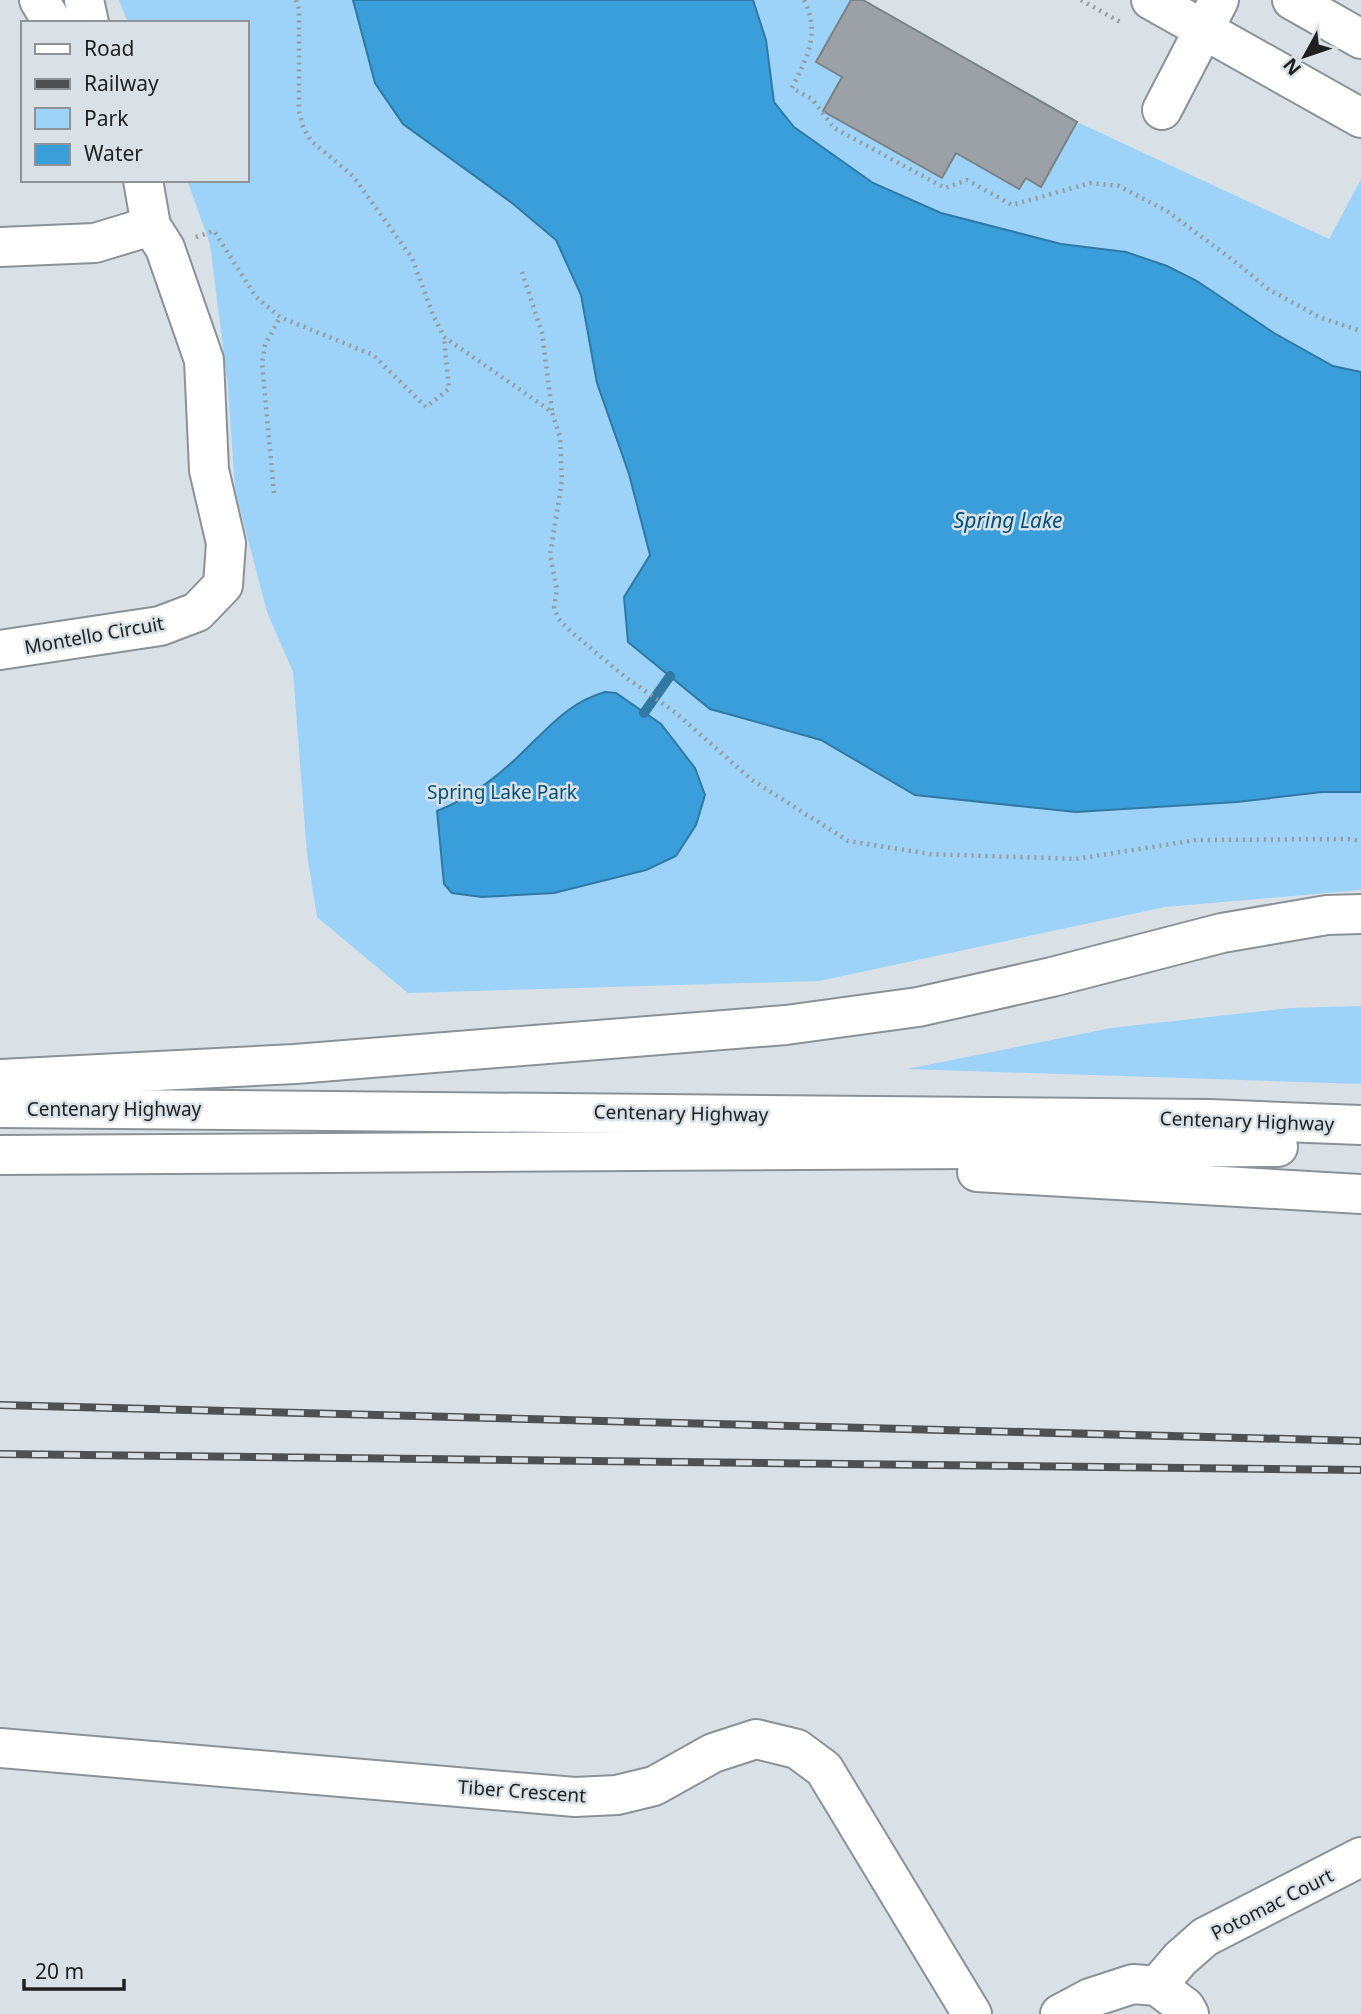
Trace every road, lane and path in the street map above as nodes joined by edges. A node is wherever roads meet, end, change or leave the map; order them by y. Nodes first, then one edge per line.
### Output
1 (39, 0) edge
2 (84, 0) edge
3 (296, 0) edge
4 (804, 0) edge
5 (1151, 0) edge
6 (1292, 0) edge
7 (1212, 14) edge
8 (52, 21) edge
9 (89, 21) edge
10 (1361, 39) edge
11 (1162, 110) dead end
12 (1361, 118) edge
13 (144, 182) edge
14 (158, 237) junction
15 (0, 247) edge
16 (522, 272) dead end
17 (280, 317) junction
18 (1361, 331) edge
19 (444, 337) junction
20 (552, 412) junction
21 (274, 492) dead end
22 (0, 650) edge
23 (1361, 841) edge
24 (1361, 914) edge
25 (0, 1079) edge
26 (0, 1108) edge
27 (1361, 1125) edge
28 (1361, 1146) edge
29 (599, 1150) junction
30 (0, 1155) edge
31 (1361, 1194) edge
32 (0, 1748) edge
33 (1361, 1857) edge
34 (1157, 1986) junction
35 (972, 2014) edge
36 (1060, 2014) edge
37 (1189, 2014) edge

1 - 8 main road
2 - 9 main road
3 - 19 path
4 - 18 path
5 - 7 main road
6 - 10 main road
7 - 11 main road
7 - 12 main road
13 - 14 main road, Montello Circuit
14 - 15 main road
14 - 17 path
14 - 22 main road, Montello Circuit
16 - 20 path
17 - 19 path
17 - 21 path
19 - 20 path
20 - 23 path
24 - 25 main road
26 - 27 main road, Centenary Highway
28 - 29 main road, Centenary Highway
29 - 30 main road, Centenary Highway
29 - 31 main road
32 - 35 main road, Tiber Crescent
33 - 34 main road, Potomac Court
34 - 36 main road
34 - 37 main road

